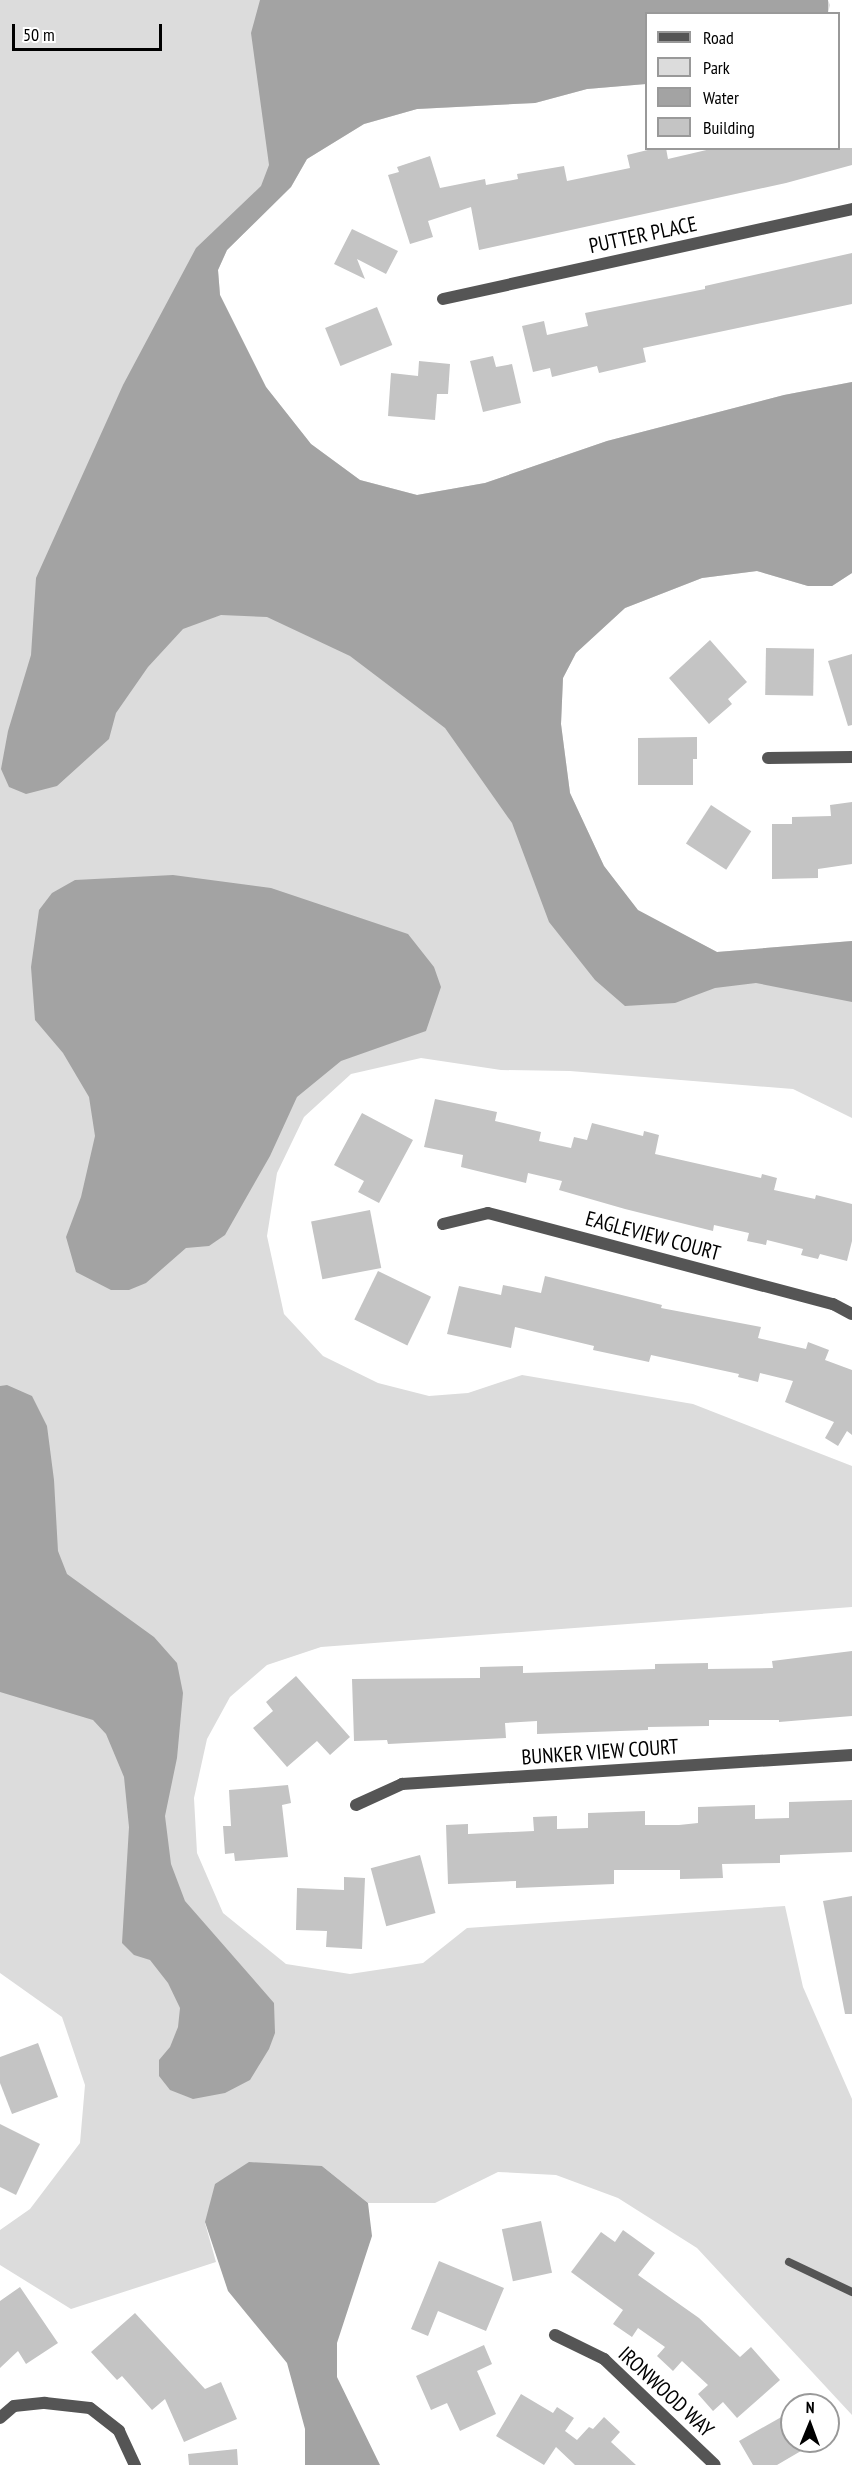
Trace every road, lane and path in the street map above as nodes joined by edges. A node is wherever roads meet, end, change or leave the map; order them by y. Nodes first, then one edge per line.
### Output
1 (852, 209) edge
2 (443, 299) dead end
3 (852, 757) edge
4 (768, 758) dead end
5 (443, 1224) dead end
6 (852, 1314) edge
7 (852, 1755) edge
8 (356, 1805) dead end
9 (789, 2262) dead end
10 (852, 2292) edge
11 (555, 2335) dead end
12 (0, 2418) edge
13 (135, 2465) edge
14 (715, 2465) edge

1 - 2 street, PUTTER PLACE
3 - 4 street
5 - 6 street, EAGLEVIEW COURT
7 - 8 street, BUNKER VIEW COURT
9 - 10 lane
11 - 14 street, IRONWOOD WAY
12 - 13 street

